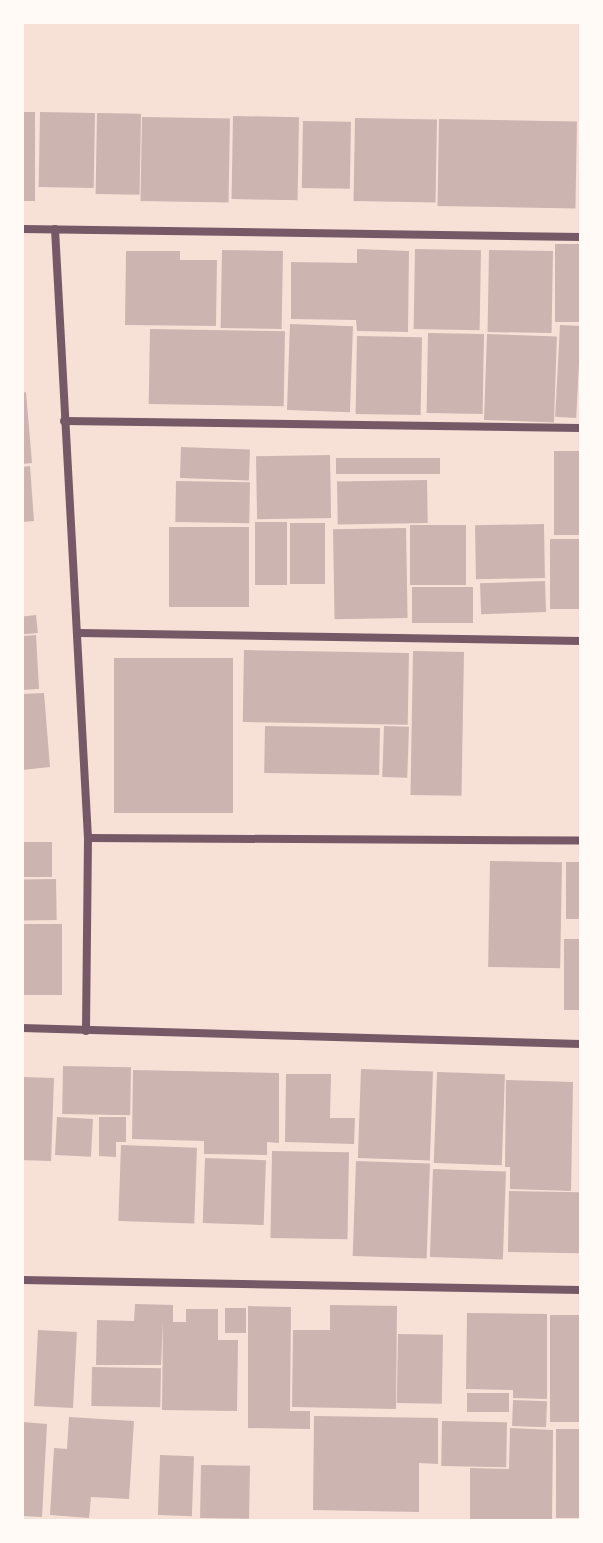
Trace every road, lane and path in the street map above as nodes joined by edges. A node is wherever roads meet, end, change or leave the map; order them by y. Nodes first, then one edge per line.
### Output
1 (22, 229) edge
2 (55, 229) junction
3 (581, 237) edge
4 (64, 421) junction
5 (581, 428) edge
6 (79, 633) junction
7 (581, 641) edge
8 (88, 838) junction
9 (581, 841) edge
10 (22, 1028) edge
11 (86, 1031) junction
12 (581, 1044) edge
13 (22, 1280) edge
14 (581, 1290) edge

1 - 2 street
2 - 3 street
2 - 4 street
4 - 5 street
4 - 6 street
6 - 7 street
6 - 8 street
8 - 9 street
8 - 11 street
10 - 11 street
11 - 12 street
13 - 14 street

